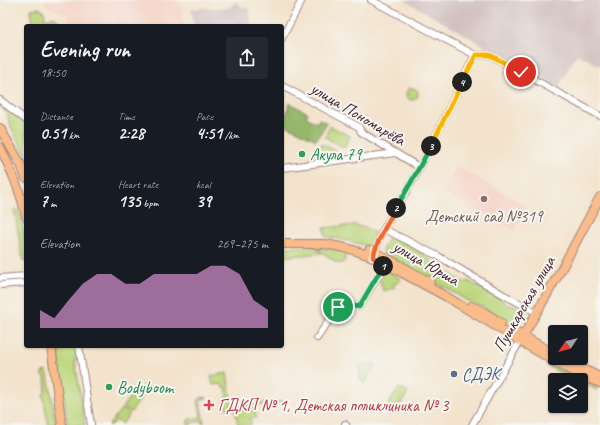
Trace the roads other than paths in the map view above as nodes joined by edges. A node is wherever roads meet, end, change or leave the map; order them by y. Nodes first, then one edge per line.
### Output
1 (302, 0) edge
2 (371, 0) edge
3 (284, 34) edge
4 (476, 55) junction
5 (284, 87) edge
6 (0, 100) edge
7 (600, 116) edge
8 (24, 118) edge
9 (0, 124) edge
10 (0, 128) edge
11 (6, 139) junction
12 (0, 147) edge
13 (395, 153) junction
14 (0, 157) edge
15 (419, 167) junction
16 (284, 168) edge
17 (24, 173) edge
18 (14, 178) junction
19 (600, 197) edge
20 (24, 209) edge
21 (384, 229) junction
22 (284, 239) edge
23 (284, 244) edge
24 (374, 255) junction
25 (386, 261) junction
26 (24, 276) edge
27 (0, 278) edge
28 (24, 282) edge
29 (0, 285) edge
30 (536, 312) junction
31 (317, 338) dead end
32 (522, 338) junction
33 (52, 348) edge
34 (80, 348) edge
35 (548, 351) edge
36 (574, 365) edge
37 (600, 376) edge
38 (600, 383) edge
39 (62, 425) edge
40 (91, 425) edge
41 (472, 425) edge

1 - 3 street
2 - 4 street
4 - 7 street
4 - 15 street
5 - 13 street, улица Пономарёва
6 - 8 street
9 - 11 main road
10 - 11 main road
11 - 17 main road
12 - 18 main road
13 - 15 street, улица Пономарёва
13 - 16 street
14 - 18 main road
15 - 21 street
18 - 20 main road
19 - 30 main road, Пушкарская улица
21 - 24 street
21 - 30 street
22 - 24 main road, улица Юрша
23 - 24 main road, улица Юрша
24 - 25 main road, улица Юрша
25 - 31 street
25 - 32 main road, улица Юрша
26 - 27 street
28 - 29 street
30 - 32 main road, Пушкарская улица
32 - 35 main road
32 - 38 main road
32 - 41 street, Пушкарская улица
33 - 39 main road
34 - 40 street
36 - 37 main road

